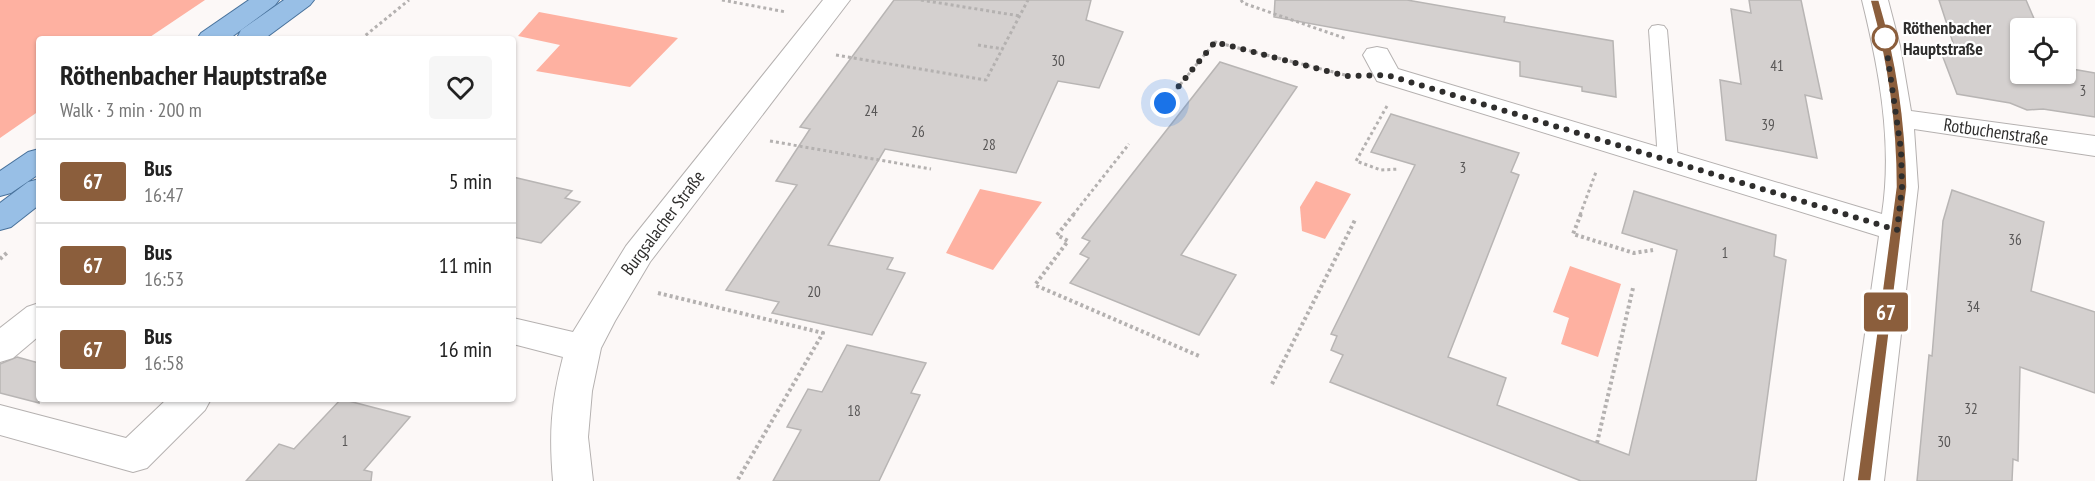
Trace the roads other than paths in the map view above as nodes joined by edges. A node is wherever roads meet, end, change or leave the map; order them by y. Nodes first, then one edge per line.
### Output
1 (266, 0) edge
2 (301, 0) edge
3 (1875, 0) edge
4 (830, 9) edge
5 (1658, 30) dead end
6 (215, 36) edge
7 (251, 36) edge
8 (1388, 70) road end
9 (1898, 118) junction
10 (2095, 146) edge
11 (1668, 160) junction
12 (36, 161) edge
13 (0, 186) edge
14 (36, 191) edge
15 (0, 219) edge
16 (1897, 230) junction
17 (36, 318) edge
18 (516, 332) edge
19 (0, 348) edge
20 (583, 348) junction
21 (189, 402) edge
22 (0, 420) edge
23 (573, 481) edge
24 (1864, 481) edge

1 - 6 main road
2 - 7 main road
3 - 9 street
4 - 20 street, Burgsalacher Straße
5 - 11 lane
8 - 11 street
9 - 10 street, Rotbuchenstraße
9 - 16 street
11 - 16 street
12 - 13 main road
14 - 15 main road
16 - 24 street
17 - 19 street
18 - 20 street
20 - 23 street, Burgsalacher Straße
21 - 22 street

